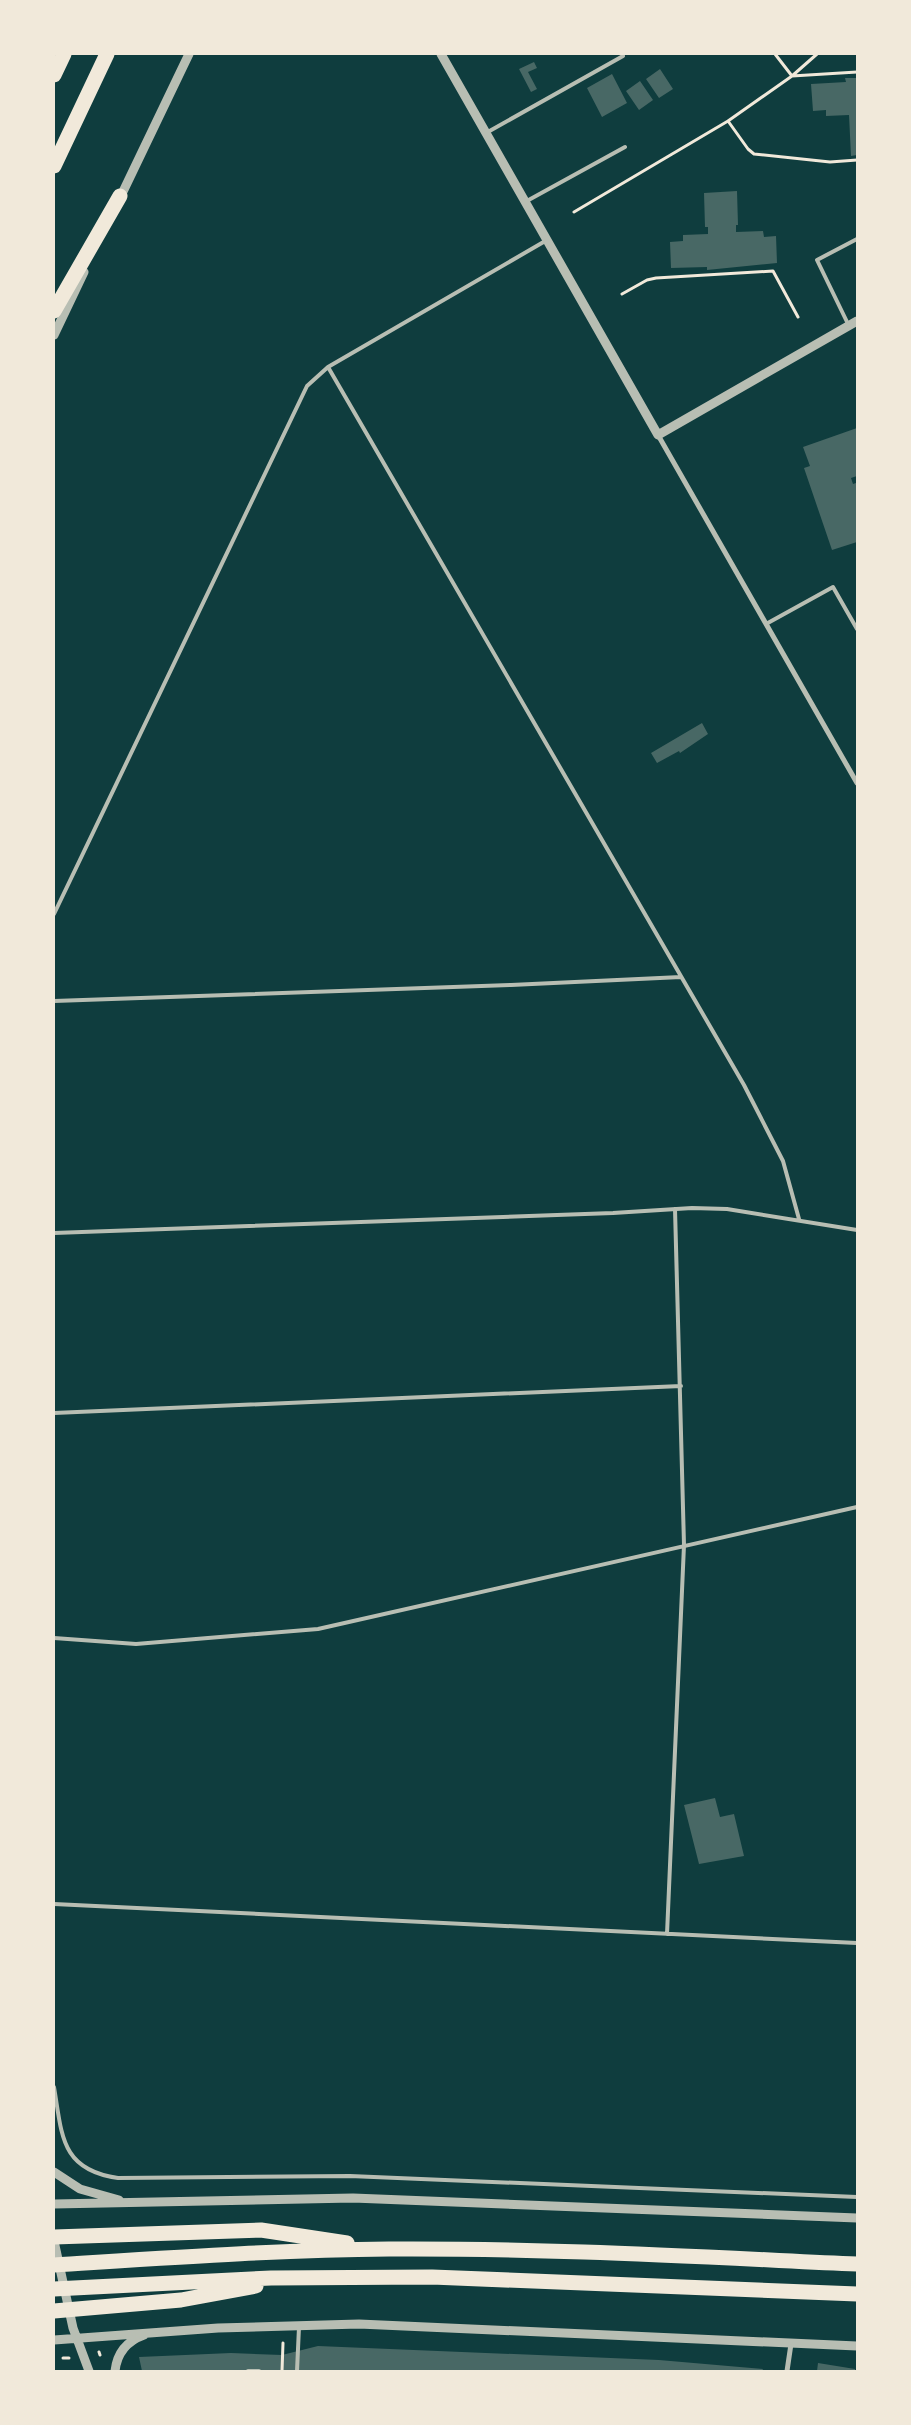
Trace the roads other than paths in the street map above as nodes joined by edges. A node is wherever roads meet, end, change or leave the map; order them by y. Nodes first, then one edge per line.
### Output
1 (64, 54) edge
2 (107, 54) edge
3 (189, 54) edge
4 (441, 54) edge
5 (623, 56) dead end
6 (54, 75) edge
7 (486, 133) junction
8 (625, 147) dead end
9 (54, 166) edge
10 (120, 196) junction
11 (525, 202) junction
12 (857, 239) edge
13 (546, 240) junction
14 (54, 311) edge
15 (853, 324) edge
16 (54, 335) edge
17 (328, 367) junction
18 (658, 436) junction
19 (766, 624) junction
20 (857, 629) edge
21 (857, 783) edge
22 (54, 914) edge
23 (681, 977) junction
24 (54, 1001) edge
25 (675, 1209) junction
26 (799, 1220) junction
27 (857, 1230) edge
28 (54, 1233) edge
29 (680, 1386) junction
30 (54, 1413) edge
31 (857, 1507) edge
32 (684, 1545) junction
33 (54, 1638) edge
34 (54, 1904) edge
35 (667, 1934) junction
36 (857, 1943) edge
37 (54, 2087) edge
38 (54, 2172) edge
39 (857, 2197) edge
40 (134, 2202) junction
41 (54, 2204) edge
42 (857, 2218) edge
43 (54, 2237) edge
44 (54, 2241) edge
45 (390, 2249) junction
46 (857, 2264) edge
47 (54, 2265) edge
48 (302, 2278) junction
49 (54, 2289) edge
50 (857, 2294) edge
51 (54, 2311) edge
52 (299, 2325) junction
53 (153, 2332) junction
54 (77, 2338) junction
55 (54, 2340) edge
56 (791, 2344) junction
57 (857, 2346) edge
58 (89, 2371) edge
59 (115, 2371) edge
60 (248, 2371) edge
61 (259, 2371) edge
62 (297, 2371) edge
63 (787, 2371) edge

1 - 6 highway
2 - 9 highway
3 - 10 street
4 - 7 street
5 - 7 lane
7 - 11 street
8 - 11 lane
10 - 14 highway
10 - 16 street
11 - 13 street
12 - 15 lane
13 - 17 lane
13 - 18 street
15 - 18 street
17 - 22 lane
17 - 23 lane
18 - 19 street
19 - 20 lane
19 - 21 street
23 - 24 lane
23 - 26 lane
25 - 26 lane
25 - 28 lane
25 - 29 lane
26 - 27 lane
29 - 30 lane
29 - 32 lane
31 - 32 lane
32 - 33 lane
32 - 35 lane
34 - 35 lane
35 - 36 lane
37 - 39 lane
38 - 40 street
40 - 41 street
40 - 42 street
43 - 45 highway
44 - 54 street
45 - 46 highway
45 - 47 highway
48 - 49 highway
48 - 50 highway
48 - 51 highway
52 - 53 street
52 - 56 street
52 - 62 lane
53 - 54 street
53 - 59 street
54 - 55 street
54 - 58 street
56 - 57 street
56 - 63 street
60 - 61 lane

